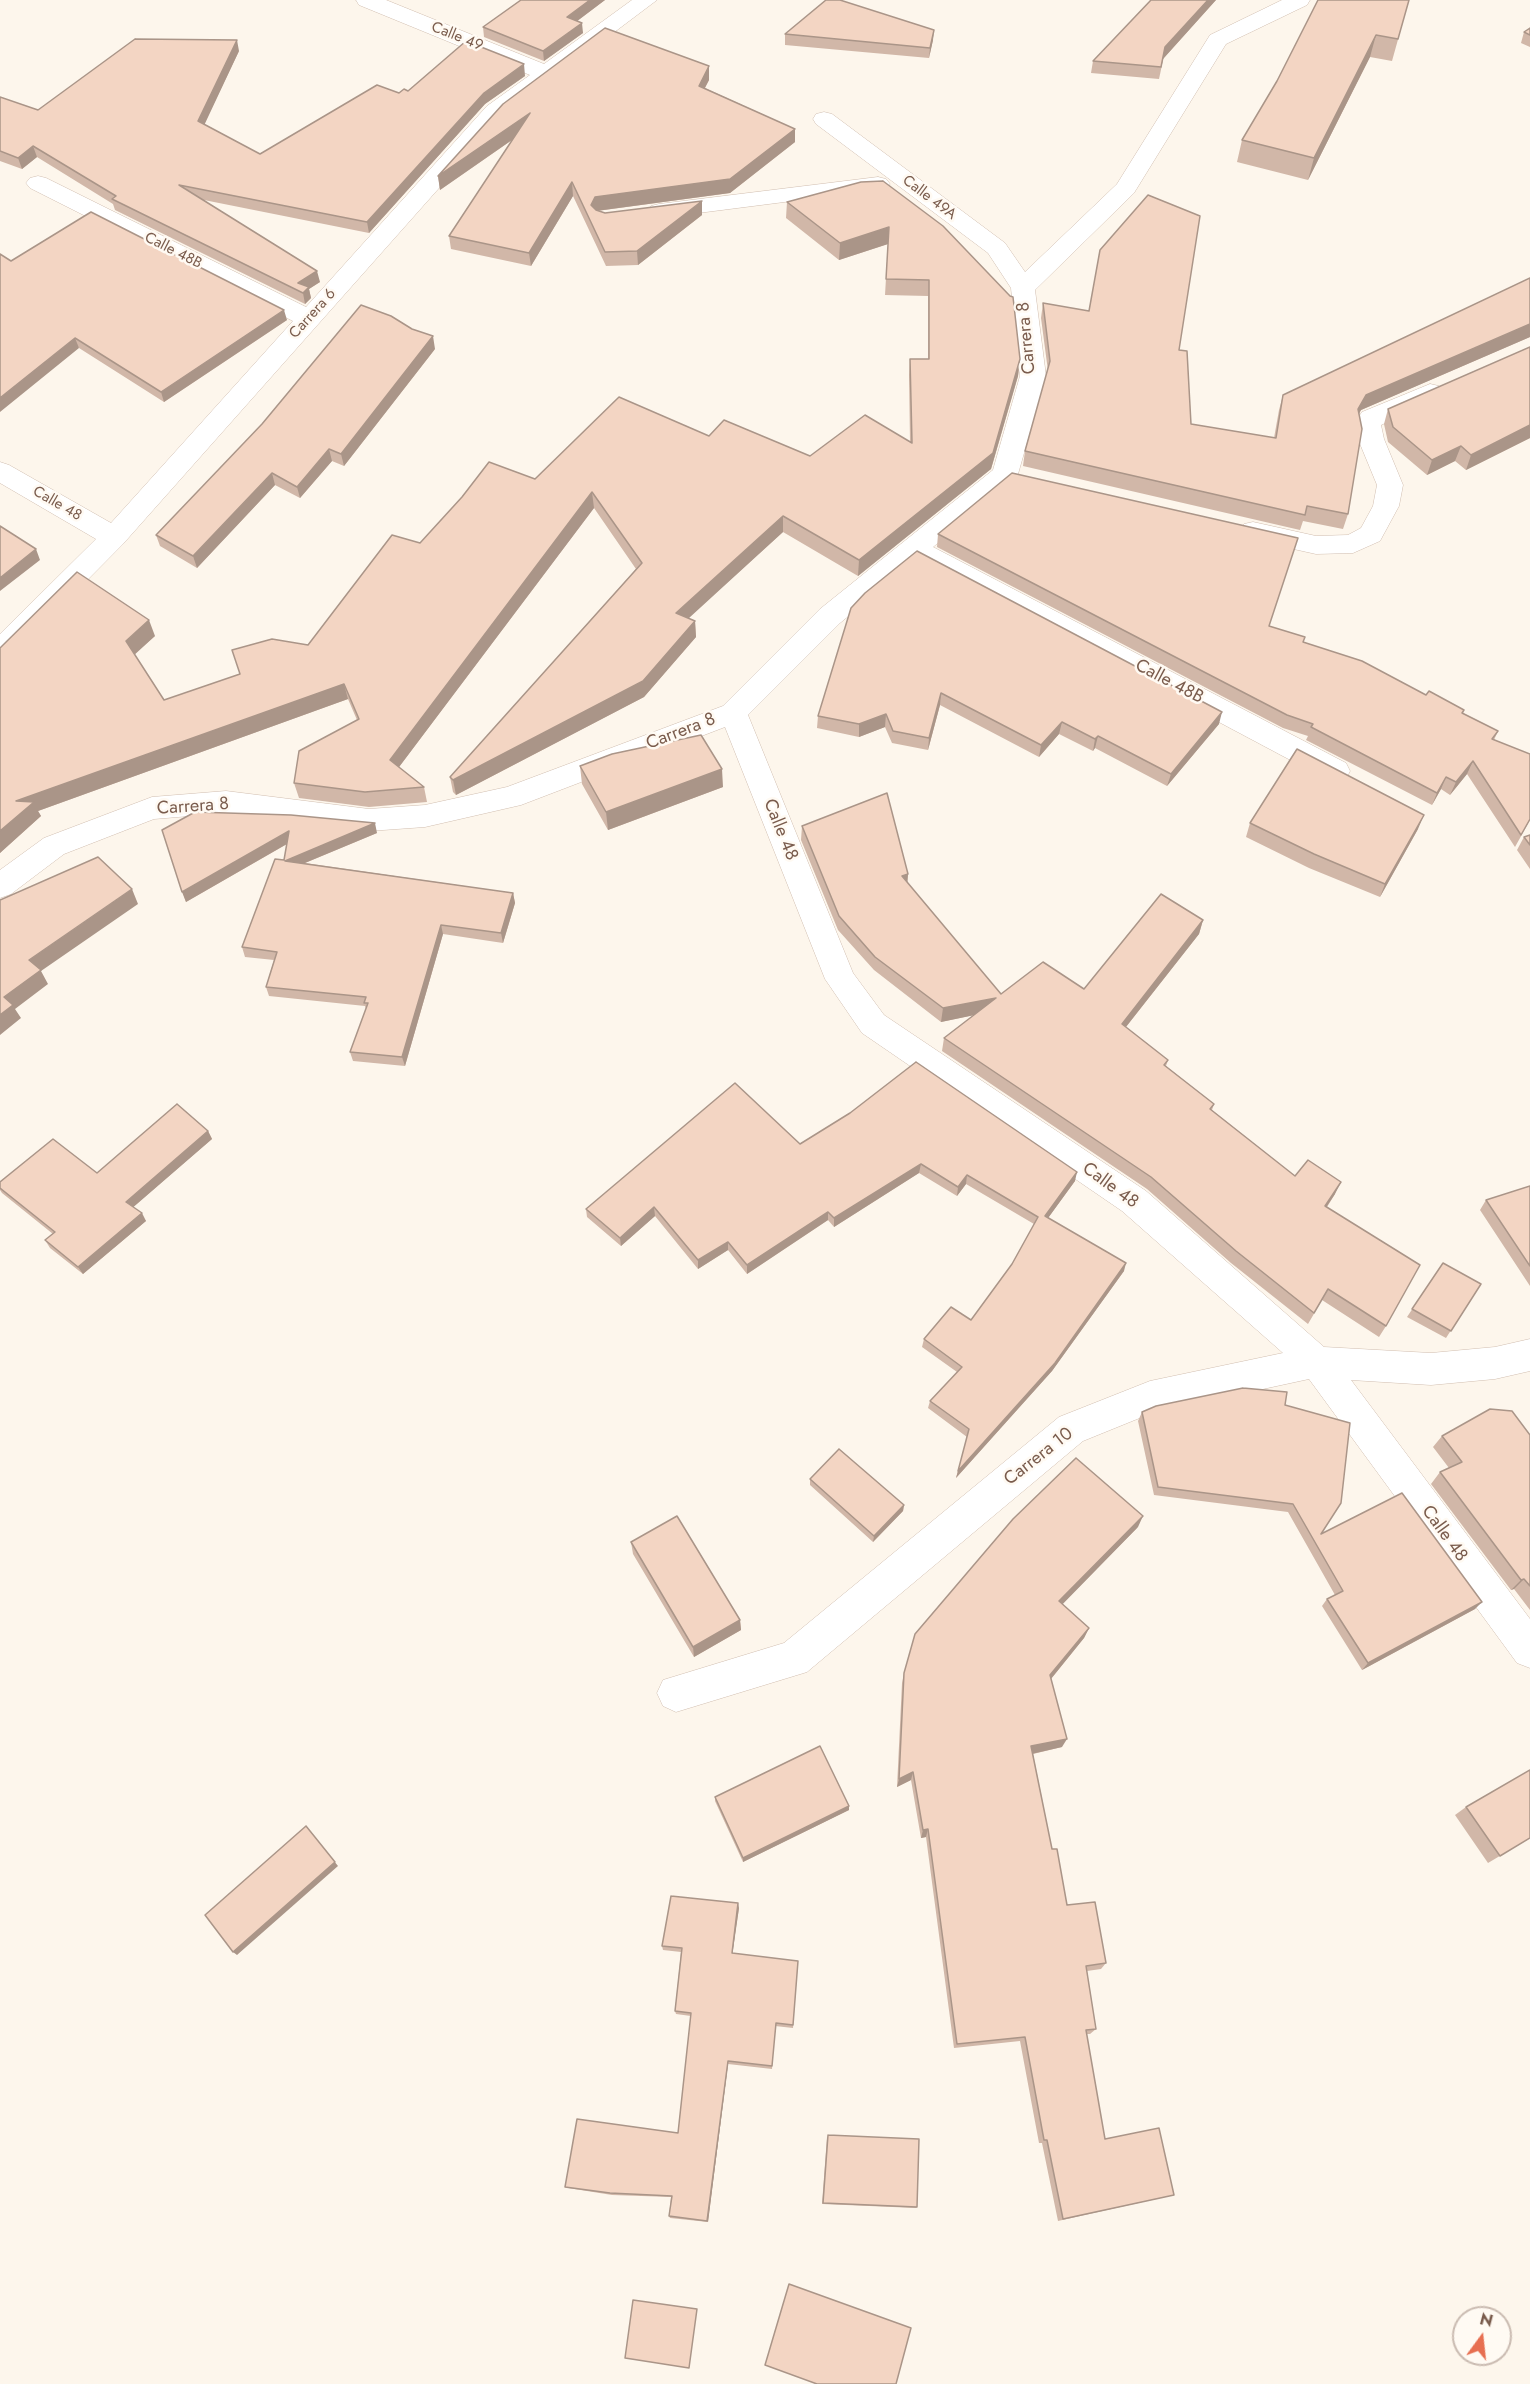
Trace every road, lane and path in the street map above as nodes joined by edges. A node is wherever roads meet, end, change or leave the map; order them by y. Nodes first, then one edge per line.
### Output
1 (367, 0) edge
2 (646, 0) edge
3 (1249, 0) edge
4 (1299, 0) edge
5 (1269, 13) junction
6 (546, 74) junction
7 (824, 119) dead end
8 (906, 181) junction
9 (38, 183) dead end
10 (641, 213) edge
11 (1023, 288) junction
12 (309, 319) junction
13 (1448, 384) edge
14 (0, 471) edge
15 (1224, 524) edge
16 (114, 537) junction
17 (913, 548) junction
18 (0, 651) edge
19 (733, 713) junction
20 (1362, 784) edge
21 (0, 886) edge
22 (1530, 1355) edge
23 (1317, 1362) junction
24 (1530, 1650) edge
25 (676, 1694) dead end

1 - 6 street, Calle 49
2 - 6 street, Carrera 6
3 - 5 street
4 - 5 street
5 - 11 street
6 - 12 street, Carrera 6
7 - 8 street, Calle 49A
8 - 10 street
8 - 11 street, Calle 49A
9 - 12 street, Calle 48B
11 - 17 street, Carrera 8
12 - 16 street, Carrera 6
13 - 15 street
14 - 16 street, Calle 48
16 - 18 street, Carrera 6
17 - 19 street, Carrera 8
17 - 20 street, Calle 48B
19 - 21 street, Carrera 8
19 - 23 street, Calle 48
22 - 23 street, Carrera 10
23 - 24 street, Calle 48
23 - 25 street, Carrera 10

